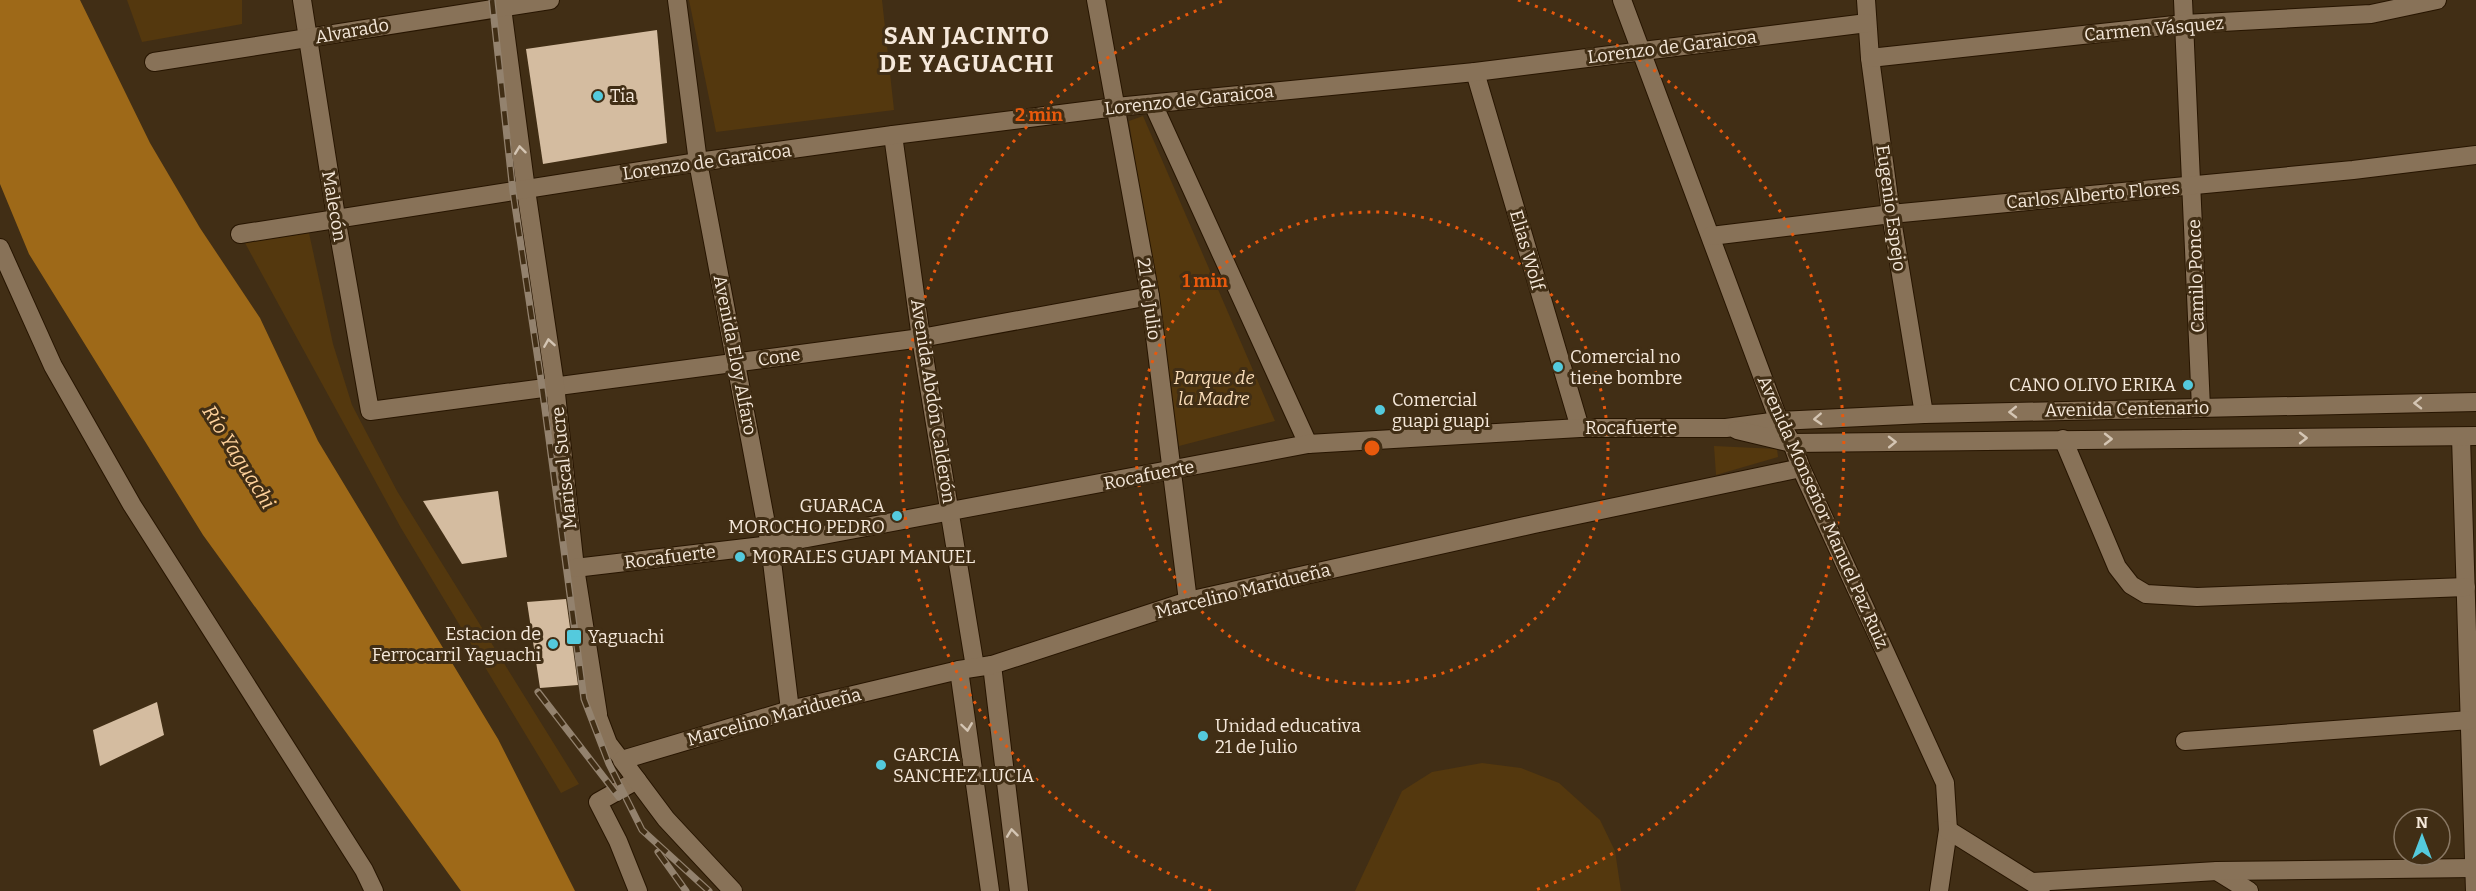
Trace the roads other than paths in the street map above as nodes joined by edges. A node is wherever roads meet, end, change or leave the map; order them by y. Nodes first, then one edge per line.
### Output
1 (302, 0) edge
2 (550, 0) edge
3 (676, 0) edge
4 (1096, 0) edge
5 (1622, 0) edge
6 (1866, 0) edge
7 (2184, 0) edge
8 (2437, 0) edge
9 (502, 3) edge
10 (1867, 23) junction
11 (2184, 24) junction
12 (306, 39) junction
13 (1640, 51) junction
14 (1870, 58) junction
15 (154, 62) dead end
16 (1475, 72) junction
17 (1154, 104) junction
18 (1116, 107) junction
19 (894, 135) junction
20 (2476, 155) edge
21 (698, 162) junction
22 (2193, 185) junction
23 (526, 190) junction
24 (1891, 214) junction
25 (336, 217) junction
26 (240, 234) dead end
27 (1711, 237) junction
28 (0, 248) edge
29 (1150, 296) junction
30 (921, 338) junction
31 (737, 362) junction
32 (555, 385) junction
33 (2476, 402) edge
34 (2201, 408) junction
35 (370, 411) joint
36 (1924, 414) junction
37 (1779, 421) junction
38 (1580, 428) junction
39 (1726, 428) junction
40 (2469, 436) edge
41 (2063, 440) junction
42 (1792, 443) junction
43 (1308, 444) junction
44 (1801, 468) junction
45 (1171, 470) junction
46 (951, 513) junction
47 (770, 545) junction
48 (575, 568) junction
49 (2466, 587) junction
50 (1188, 601) junction
51 (2472, 645) edge
52 (976, 667) junction
53 (790, 710) junction
54 (598, 714) joint
55 (2470, 720) junction
56 (2185, 741) dead end
57 (622, 760) junction
58 (637, 780) junction
59 (1948, 830) junction
60 (2474, 868) junction
61 (2217, 871) junction
62 (2039, 886) edge
63 (374, 891) edge
64 (638, 891) edge
65 (733, 891) edge
66 (990, 891) edge
67 (1019, 891) edge
68 (1939, 891) edge
69 (2249, 891) edge
70 (2475, 891) edge

1 - 12 street, Malecón
2 - 9 street, Alvarado
3 - 21 street, Avenida Eloy Alfaro
4 - 18 street, 21 de Julio
5 - 13 street, Avenida Monseñor Manuel Paz Ruiz
6 - 10 street, Eugenio Espejo
7 - 11 street, Camilo Ponce
8 - 11 street, Carmen Vásquez
9 - 12 street, Alvarado
23 -> 9 street, Mariscal Sucre
10 - 13 street, Lorenzo de Garaicoa
10 - 14 street, Eugenio Espejo
11 - 14 street, Carmen Vásquez
11 - 22 street, Camilo Ponce
12 - 15 street, Alvarado
12 - 25 street, Malecón
13 - 16 street, Lorenzo de Garaicoa
13 - 27 street, Avenida Monseñor Manuel Paz Ruiz
14 - 24 street, Eugenio Espejo
16 - 17 street, Lorenzo de Garaicoa
16 - 38 street, Elias Wolf
17 - 18 street, Lorenzo de Garaicoa
17 - 43 street
18 - 19 street, Lorenzo de Garaicoa
18 - 29 street, 21 de Julio
19 - 21 street, Lorenzo de Garaicoa
19 - 30 street, Avenida Abdón Calderón
20 - 22 street, Carlos Alberto Flores
21 - 23 street, Lorenzo de Garaicoa
21 - 31 street, Avenida Eloy Alfaro
22 - 24 street, Carlos Alberto Flores
22 - 34 street, Camilo Ponce
23 - 25 street, Lorenzo de Garaicoa
32 -> 23 street, Mariscal Sucre
24 - 27 street, Carlos Alberto Flores
24 - 36 street, Eugenio Espejo
25 - 26 street, Lorenzo de Garaicoa
25 - 35 street, Malecón
27 - 37 street, Avenida Monseñor Manuel Paz Ruiz
28 - 63 street
29 - 30 street, Cone
29 - 45 street, 21 de Julio
30 - 31 street, Cone
30 - 46 street, Avenida Abdón Calderón
31 - 32 street, Cone
31 - 47 street, Avenida Eloy Alfaro
32 - 35 street, Cone
32 - 48 street, Mariscal Sucre
33 -> 34 street, Avenida Centenario
34 -> 36 street, Avenida Centenario
36 -> 37 street, Avenida Centenario
37 - 39 street, Rocafuerte
37 - 42 street, Avenida Monseñor Manuel Paz Ruiz
38 - 39 street, Rocafuerte
38 - 43 street, Rocafuerte
39 - 42 street, Rocafuerte
41 -> 40 street, Avenida Centenario
40 - 49 street
42 -> 41 street, Avenida Centenario
41 - 49 street
42 - 44 street, Avenida Monseñor Manuel Paz Ruiz
43 - 45 street, Rocafuerte
44 - 50 street, Marcelino Maridueña
44 - 59 street, Avenida Monseñor Manuel Paz Ruiz
45 - 46 street, Rocafuerte
45 - 50 street, 21 de Julio
46 - 47 street, Rocafuerte
46 - 52 street, Avenida Abdón Calderón
47 - 48 street, Rocafuerte
47 - 53 street, Avenida Eloy Alfaro
48 - 54 street, Mariscal Sucre
49 - 51 street
50 - 52 street, Marcelino Maridueña
51 - 55 street
52 - 53 street, Marcelino Maridueña
52 -> 66 street, Avenida Abdón Calderón
67 -> 52 street, Avenida Abdón Calderón
53 - 57 street, Marcelino Maridueña
54 - 57 street, Mariscal Sucre
55 - 56 street
55 - 60 street
57 - 58 street, Mariscal Sucre
58 - 64 street
58 - 65 street, Mariscal Sucre
59 - 62 street
59 - 68 street, Avenida Monseñor Manuel Paz Ruiz
60 - 61 street
60 - 70 street
61 - 62 street
61 - 69 street

